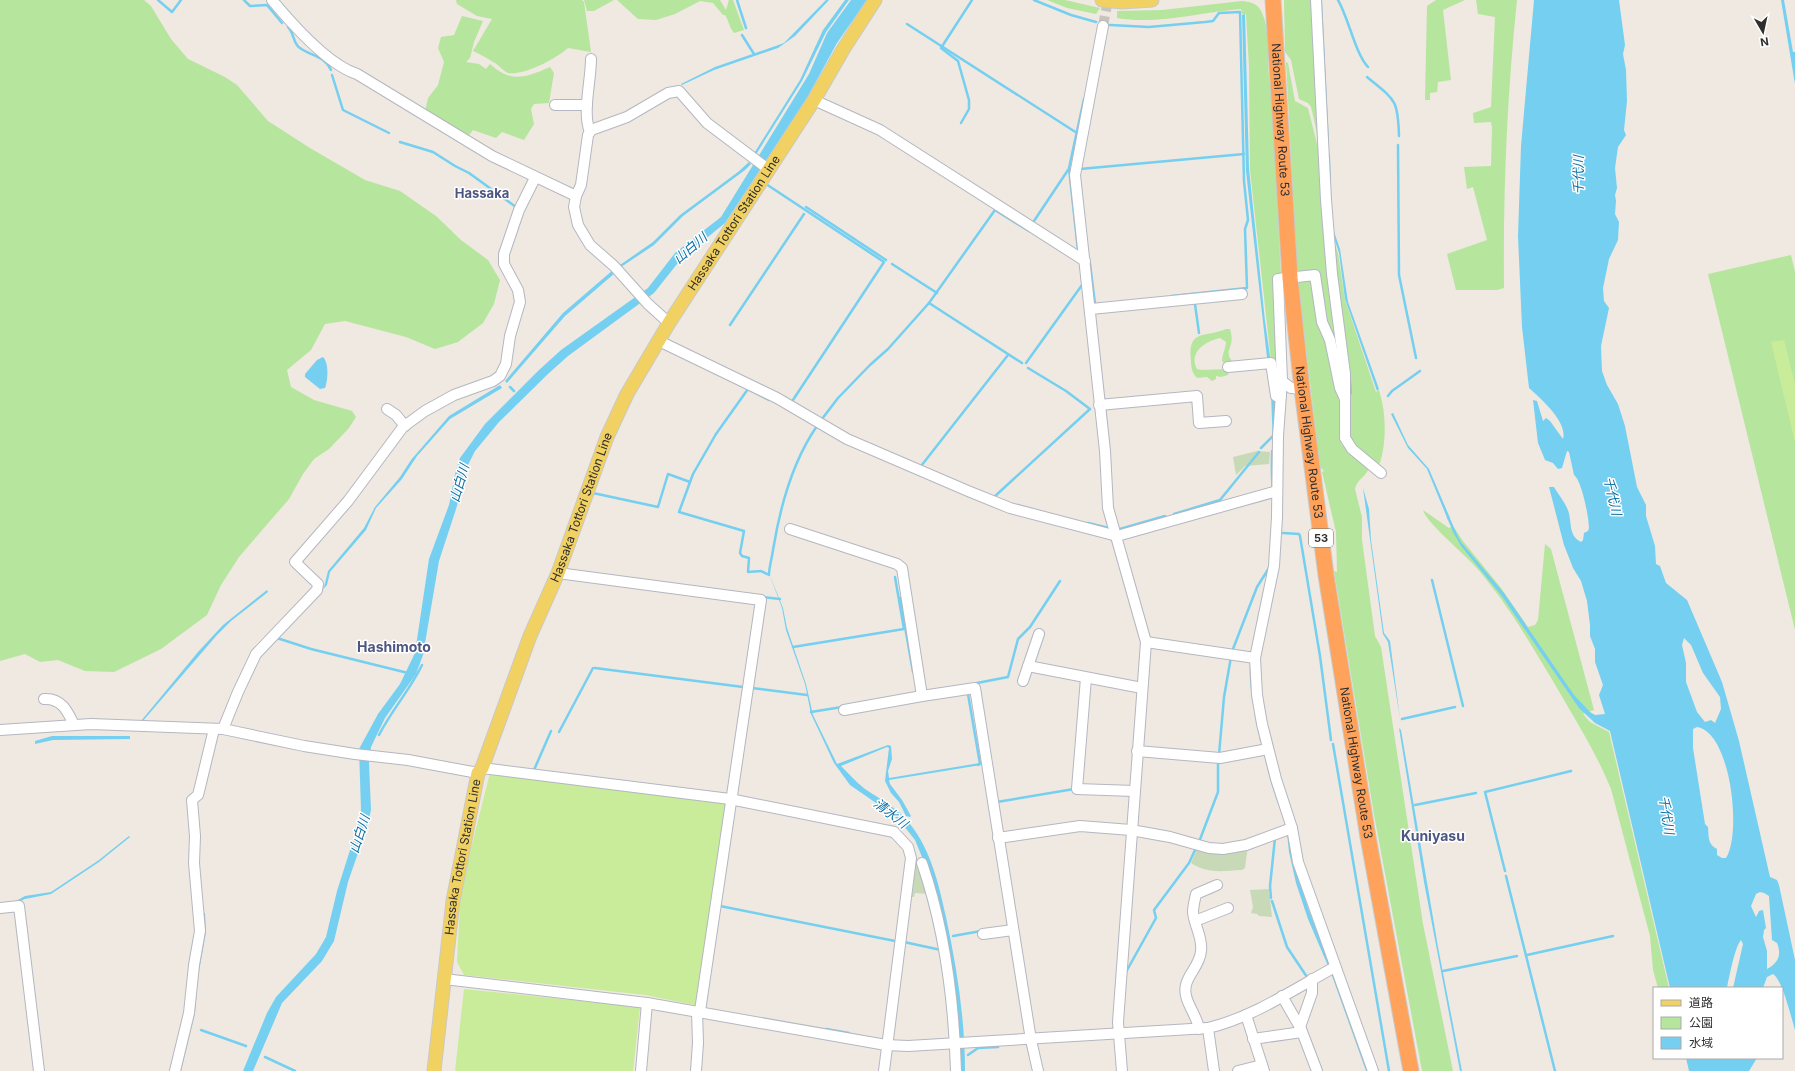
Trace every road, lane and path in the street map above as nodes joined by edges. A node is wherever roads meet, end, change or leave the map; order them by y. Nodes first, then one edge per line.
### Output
1 (272, 0) edge
2 (875, 0) edge
3 (1102, 0) edge
4 (1152, 0) edge
5 (1273, 0) edge
6 (1316, 0) edge
7 (1103, 26) tunnel mouth
8 (591, 60) dead end
9 (814, 100) junction
10 (555, 105) dead end
11 (587, 105) junction
12 (590, 132) junction
13 (768, 169) junction
14 (535, 178) junction
15 (576, 196) junction
16 (1085, 261) junction
17 (1290, 278) junction
18 (1242, 294) dead end
19 (1091, 309) junction
20 (669, 323) junction
21 (659, 342) junction
22 (1228, 367) dead end
23 (1282, 381) junction
24 (1302, 389) junction
25 (1345, 399) junction
26 (1100, 405) junction
27 (386, 409) dead end
28 (1226, 421) dead end
29 (405, 426) junction
30 (1279, 427) junction
31 (1381, 474) dead end
32 (1277, 491) junction
33 (790, 529) dead end
34 (1117, 536) junction
35 (558, 573) junction
36 (1039, 634) dead end
37 (1146, 642) junction
38 (1255, 658) junction
39 (1028, 666) junction
40 (1086, 678) junction
41 (1023, 681) dead end
42 (1142, 688) junction
43 (922, 696) junction
44 (44, 699) dead end
45 (844, 710) dead end
46 (74, 725) junction
47 (219, 729) junction
48 (0, 730) edge
49 (1268, 749) junction
50 (1137, 751) junction
51 (480, 770) junction
52 (1134, 791) junction
53 (730, 799) junction
54 (1292, 828) junction
55 (1131, 830) junction
56 (998, 838) junction
57 (922, 863) dead end
58 (1217, 885) dead end
59 (0, 908) edge
60 (1228, 908) dead end
61 (1196, 921) junction
62 (1013, 930) junction
63 (983, 934) dead end
64 (1335, 967) junction
65 (444, 979) junction
66 (1312, 979) junction
67 (1282, 996) junction
68 (647, 1003) junction
69 (698, 1011) junction
70 (1246, 1015) junction
71 (1204, 1028) junction
72 (1301, 1029) junction
73 (1119, 1034) junction
74 (1253, 1039) junction
75 (1031, 1040) junction
76 (955, 1044) junction
77 (886, 1045) junction
78 (1263, 1068) edge
79 (39, 1071) edge
80 (175, 1071) edge
81 (434, 1071) edge
82 (641, 1071) edge
83 (696, 1071) edge
84 (884, 1071) edge
85 (956, 1071) edge
86 (1038, 1071) edge
87 (1122, 1071) edge
88 (1214, 1071) edge
89 (1238, 1071) edge
90 (1316, 1071) edge
91 (1374, 1071) edge
92 (1410, 1071) edge

1 - 14 street
2 - 9 main road, Hassaka Tottori Station Line
3 - 4 main road
5 - 17 highway, National Highway Route 53 / 53
6 - 25 street
7 - 16 street
8 - 11 street
9 - 13 main road, Hassaka Tottori Station Line
9 - 16 street
10 - 11 street
11 - 12 street
12 - 13 street
12 - 15 street
13 - 20 main road, Hassaka Tottori Station Line
14 - 15 street
14 - 29 street
15 - 20 street
16 - 19 street
17 - 23 street
17 - 24 highway, National Highway Route 53 / 53
17 - 25 street
18 - 19 street
19 - 26 street
20 - 21 main road, Hassaka Tottori Station Line
21 - 34 street
21 - 35 main road, Hassaka Tottori Station Line
22 - 30 street
23 - 24 street
23 - 30 street
24 - 92 highway, National Highway Route 53 / 53
25 - 31 street
26 - 28 street
26 - 34 street
27 - 29 street
29 - 47 street
30 - 32 street
32 - 34 street
32 - 38 street
33 - 43 street
34 - 37 street
35 - 51 main road, Hassaka Tottori Station Line
35 - 53 street
36 - 39 street
37 - 38 street
37 - 42 street
38 - 49 street
39 - 40 street
39 - 41 street
40 - 42 street
40 - 52 street
42 - 50 street
43 - 45 street
43 - 56 street
44 - 46 street
46 - 47 street
46 - 48 street
47 - 51 street
47 - 80 street
49 - 50 street
49 - 54 street
50 - 52 street
51 - 53 street
51 - 65 main road, Hassaka Tottori Station Line
52 - 55 street
53 - 69 street
53 - 77 street
54 - 55 street
54 - 64 street
55 - 56 street
55 - 73 street
56 - 62 street
57 - 76 street
58 - 61 street
59 - 79 street
60 - 61 street
61 - 71 street
62 - 63 street
62 - 75 street
64 - 66 street
64 - 91 street
65 - 68 street
65 - 81 main road, Hassaka Tottori Station Line
66 - 67 street
66 - 72 street
67 - 70 street
67 - 72 street
68 - 69 street
68 - 82 street
69 - 77 street
69 - 83 street
70 - 71 street
70 - 74 street
71 - 73 street
71 - 88 street
72 - 74 street
72 - 90 street
73 - 75 street
73 - 87 street
74 - 78 street
75 - 76 street
75 - 86 street
76 - 77 street
76 - 85 street
77 - 84 street
78 - 89 street

